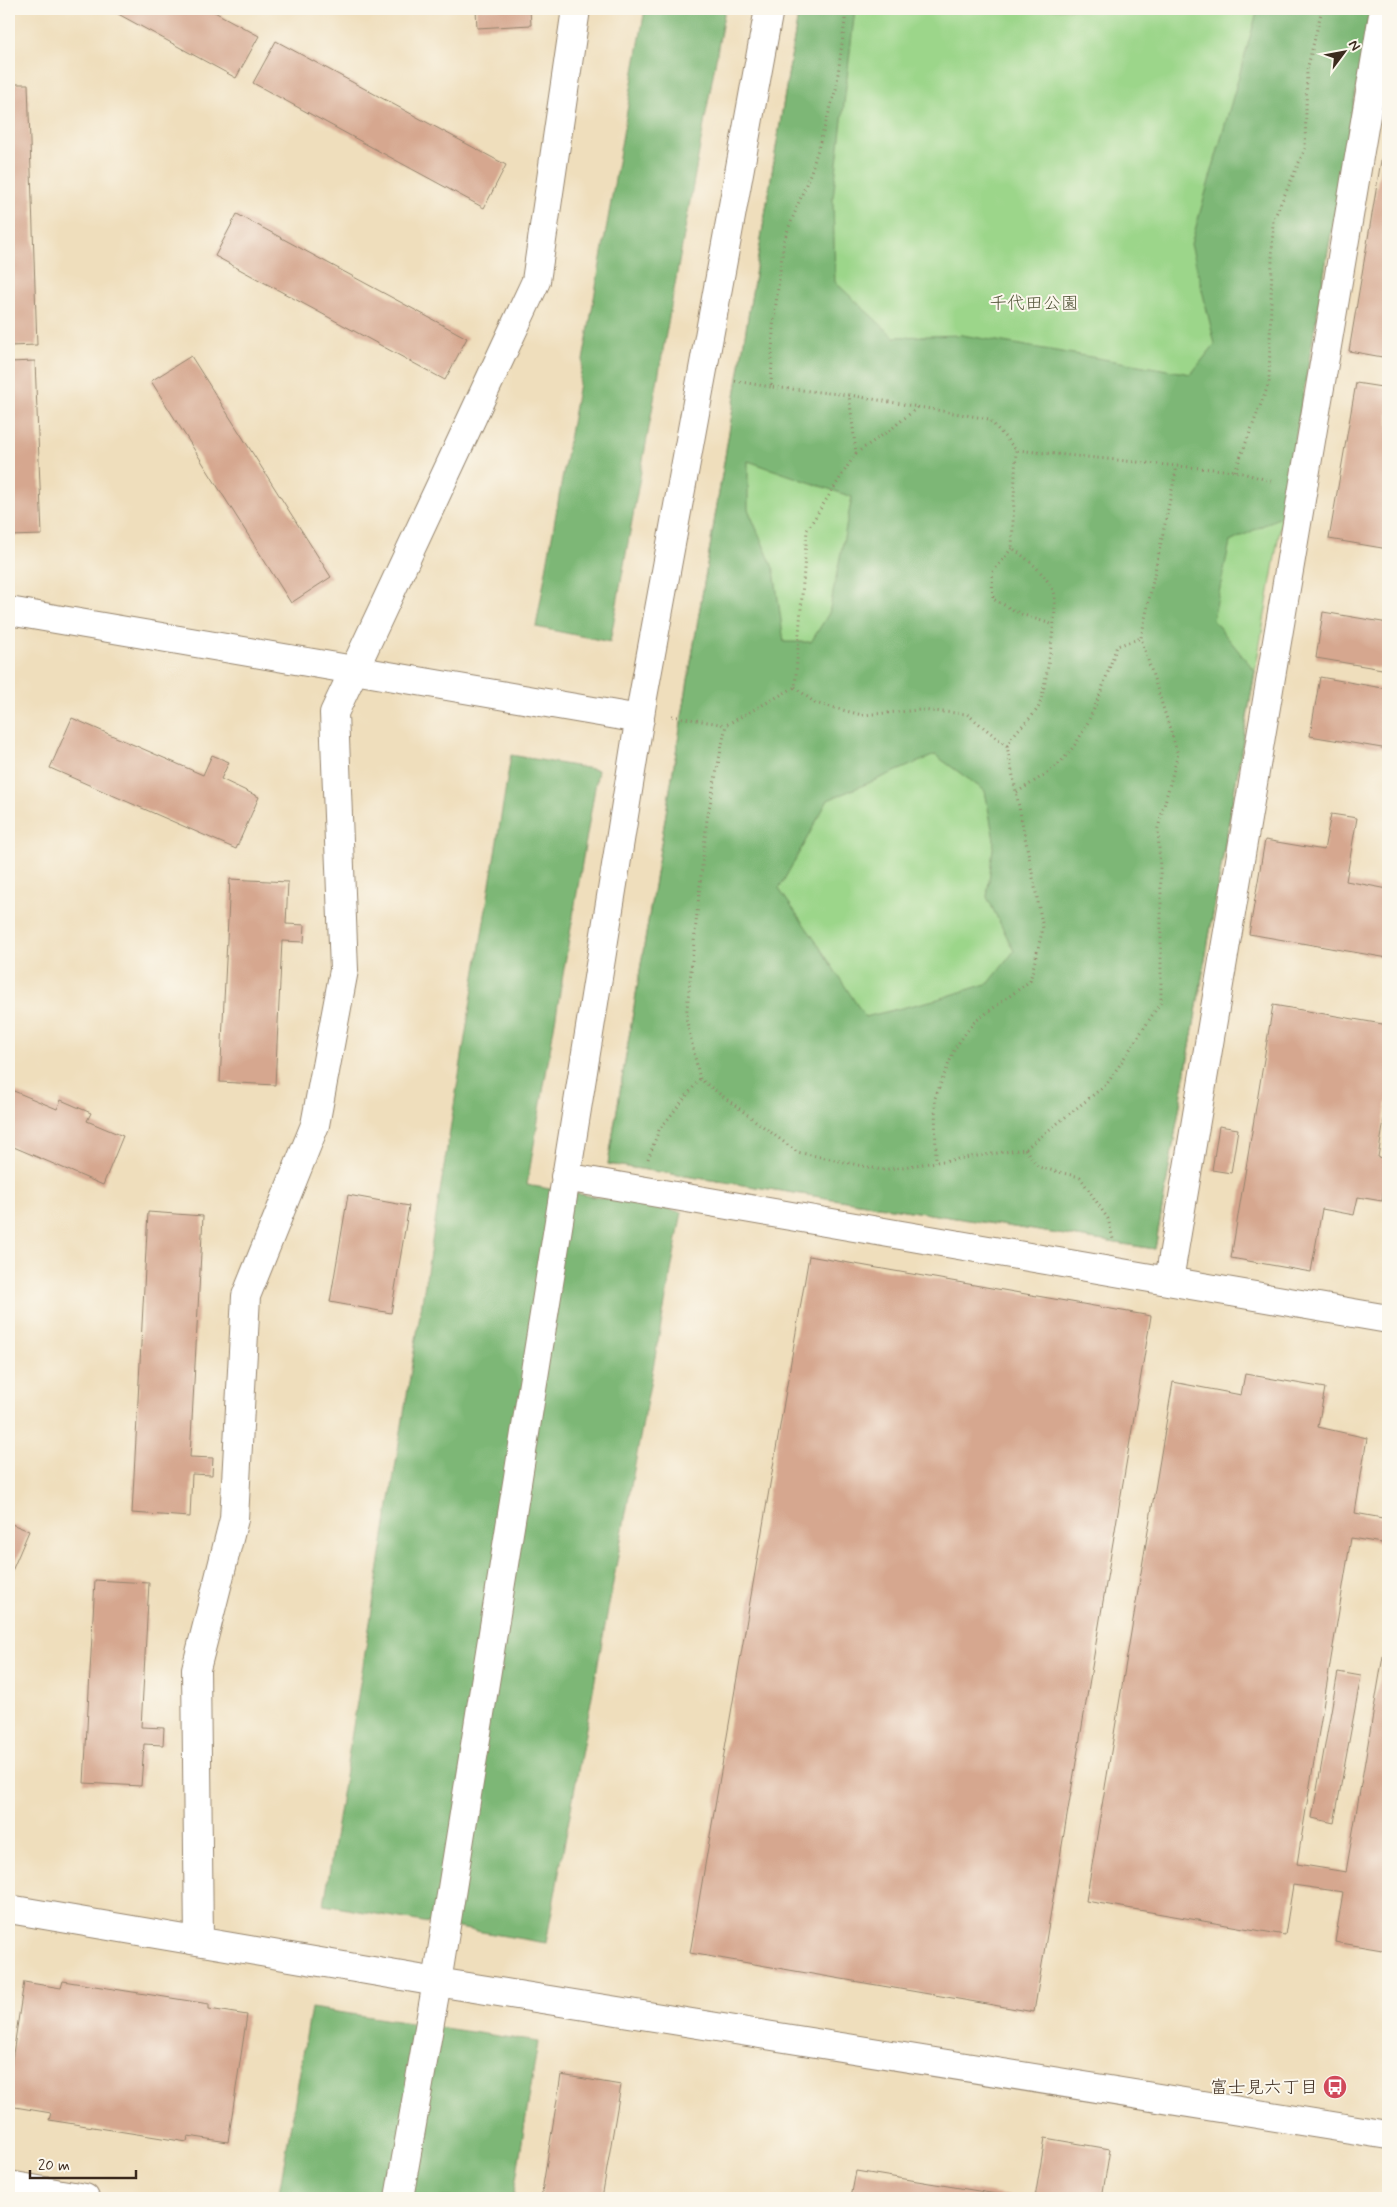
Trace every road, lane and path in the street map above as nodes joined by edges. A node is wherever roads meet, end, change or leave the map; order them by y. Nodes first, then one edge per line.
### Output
1 (576, 9) edge
2 (769, 9) edge
3 (845, 9) edge
4 (1322, 9) edge
5 (1384, 9) edge
6 (702, 376) junction
7 (771, 387) junction
8 (849, 395) junction
9 (919, 407) junction
10 (1016, 450) junction
11 (856, 453) junction
12 (1177, 466) junction
13 (1012, 548) junction
14 (9, 611) edge
15 (1054, 625) junction
16 (1141, 638) junction
17 (354, 670) junction
18 (794, 687) junction
19 (641, 715) junction
20 (726, 724) junction
21 (1007, 746) junction
22 (1017, 792) junction
23 (700, 1079) junction
24 (1025, 1149) junction
25 (936, 1162) junction
26 (565, 1177) junction
27 (637, 1189) junction
28 (1121, 1272) junction
29 (1169, 1280) junction
30 (1388, 1319) edge
31 (9, 1909) edge
32 (199, 1941) junction
33 (437, 1982) junction
34 (1388, 2135) edge
35 (9, 2185) edge
36 (85, 2198) edge
37 (399, 2198) edge

1 - 17 street
2 - 6 street
3 - 7 path
4 - 12 path
5 - 29 street
6 - 7 path
6 - 19 street
7 - 8 path
8 - 9 path
8 - 11 path
9 - 10 path
9 - 11 path
10 - 12 path
10 - 13 path
11 - 18 path
12 - 16 path
13 - 15 path
13 - 15 path
14 - 17 street
15 - 21 path
16 - 22 path
16 - 24 path
17 - 19 street
17 - 32 street
18 - 20 path
18 - 21 path
19 - 20 path
19 - 26 street
20 - 23 path
21 - 22 path
22 - 25 path
23 - 25 path
23 - 27 path
24 - 25 path
24 - 28 path
26 - 27 street
26 - 33 street
27 - 28 street
28 - 29 street
29 - 30 street
31 - 32 street
32 - 33 street
33 - 34 street
33 - 37 street
35 - 36 street

